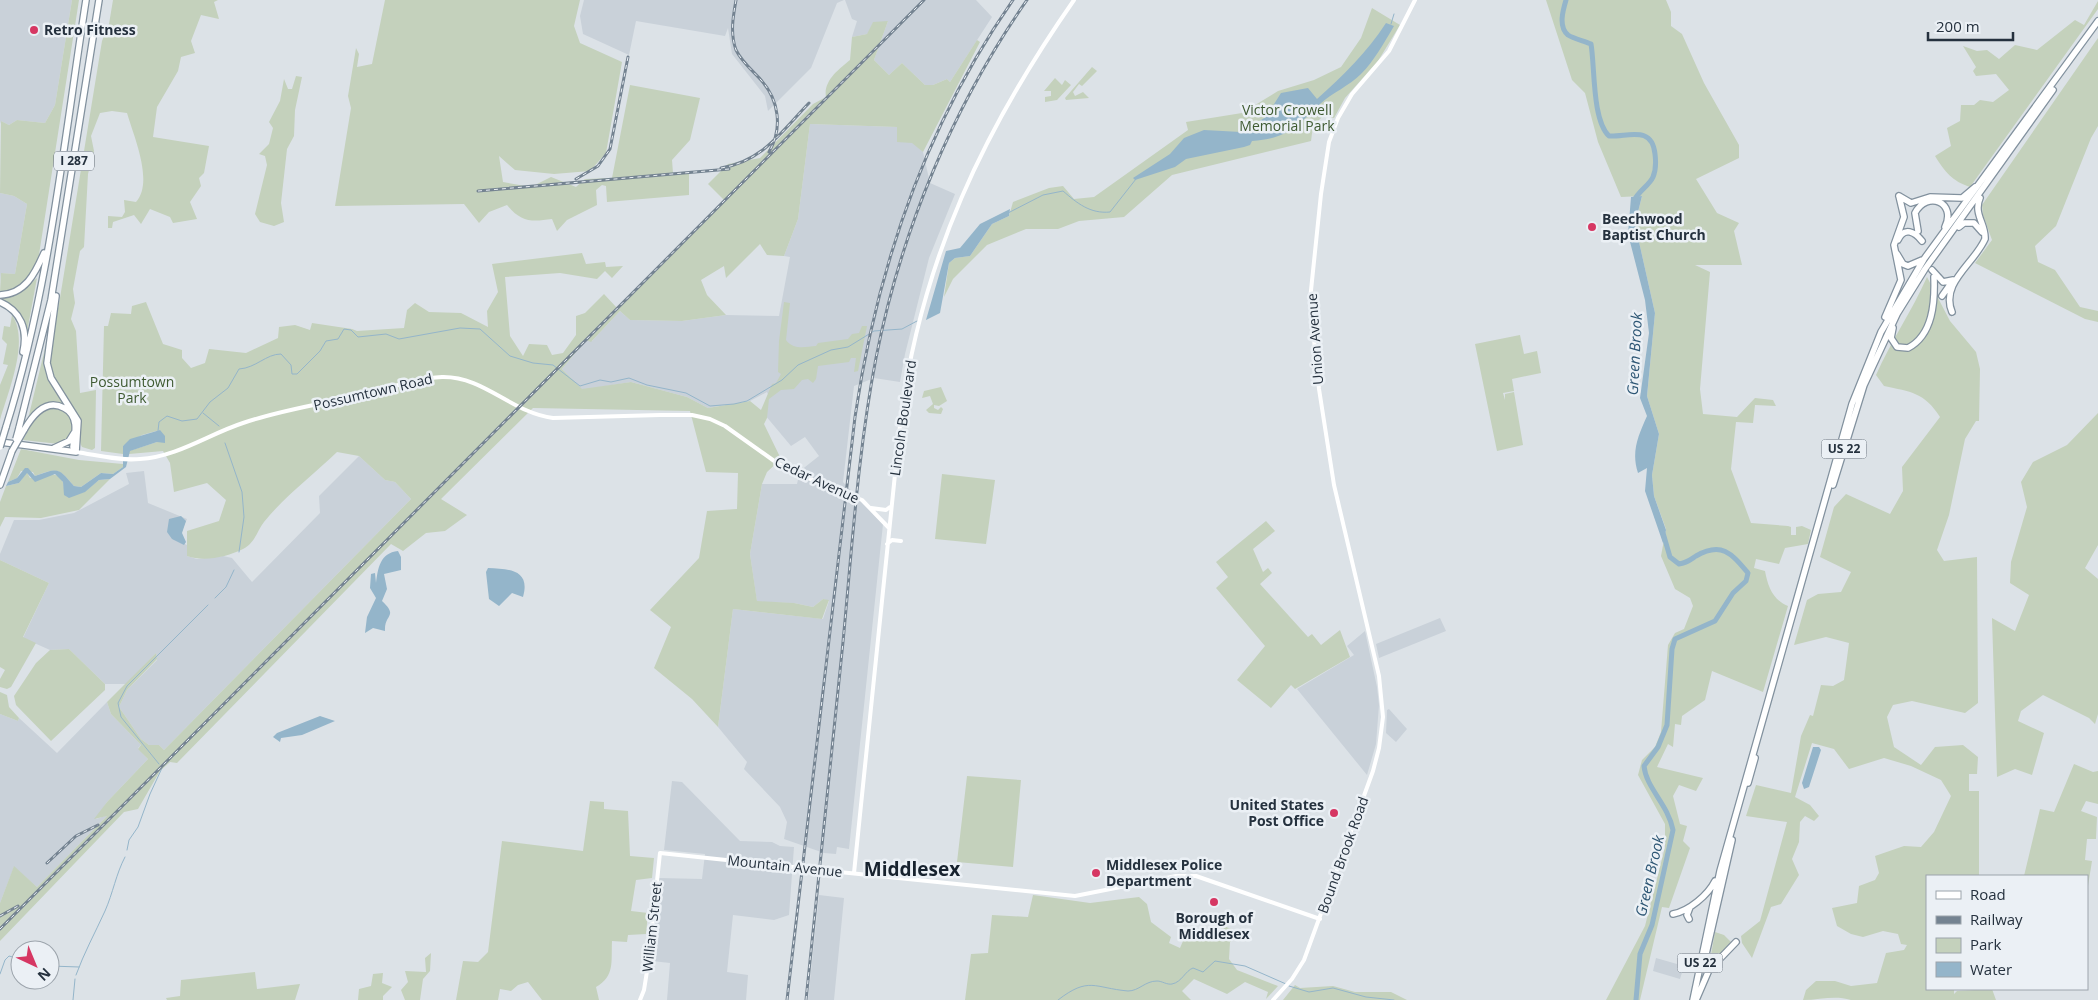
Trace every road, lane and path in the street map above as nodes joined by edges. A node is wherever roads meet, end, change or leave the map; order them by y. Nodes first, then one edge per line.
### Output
1 (86, 0) edge
2 (99, 0) edge
3 (1074, 0) edge
4 (1415, 0) edge
5 (2098, 21) edge
6 (2098, 28) edge
7 (1984, 179) junction
8 (1985, 187) junction
9 (1918, 231) dead end
10 (1949, 238) junction
11 (1938, 240) junction
12 (1922, 241) dead end
13 (48, 245) junction
14 (1924, 259) junction
15 (56, 277) junction
16 (1953, 280) junction
17 (0, 296) edge
18 (1942, 296) dead end
19 (0, 302) edge
20 (1904, 302) junction
21 (1952, 312) dead end
22 (1875, 344) junction
23 (24, 363) junction
24 (22, 429) junction
25 (75, 431) junction
26 (740, 436) joint
27 (0, 442) edge
28 (0, 446) edge
29 (53, 449) junction
30 (74, 452) junction
31 (0, 485) edge
32 (891, 505) junction
33 (868, 506) junction
34 (889, 528) junction
35 (901, 541) dead end
36 (887, 544) junction
37 (1382, 698) joint
38 (660, 853) joint
39 (1720, 871) junction
40 (854, 873) junction
41 (1690, 907) junction
42 (1673, 914) dead end
43 (1320, 919) junction
44 (1689, 919) dead end
45 (1736, 942) dead end
46 (640, 1000) edge
47 (1273, 1000) edge
48 (1695, 1000) edge

1 - 13 highway, I 287
2 - 15 highway, I 287
3 - 32 main road, Lincoln Boulevard
4 - 37 main road, Union Avenue
5 - 7 highway
6 - 8 highway, US 22
7 - 11 highway
7 - 22 highway
8 - 10 highway, US 22
8 - 21 highway
9 - 11 highway
10 - 16 highway
10 - 20 highway, US 22
11 - 14 highway
12 - 14 highway
13 - 17 highway
13 - 23 highway, I 287
14 - 22 highway
15 - 24 highway, I 287
15 - 30 highway
16 - 18 highway
16 - 20 highway
19 - 23 highway
20 - 48 highway, US 22
22 - 39 highway
23 - 28 highway, I 287, bridge
24 - 25 highway
24 - 31 highway, bridge
25 - 29 highway
25 - 30 highway
26 - 30 main road, Possumtown Road
26 - 33 main road, Cedar Avenue
27 - 29 highway, Possumtown Road
29 - 30 highway, Possumtown Road
32 - 33 main road
32 - 34 main road, Lincoln Boulevard
33 - 34 main road, Cedar Avenue
34 - 36 main road, Lincoln Boulevard
35 - 36 main road
36 - 40 main road, Lincoln Boulevard
37 - 43 main road, Bound Brook Road
38 - 40 main road, Mountain Avenue, bridge
38 - 46 main road, William Street
39 - 41 highway
39 - 48 highway, US 22
40 - 43 main road, Mountain Avenue
41 - 42 highway
41 - 44 highway
43 - 47 main road, Bound Brook Road
45 - 48 highway

